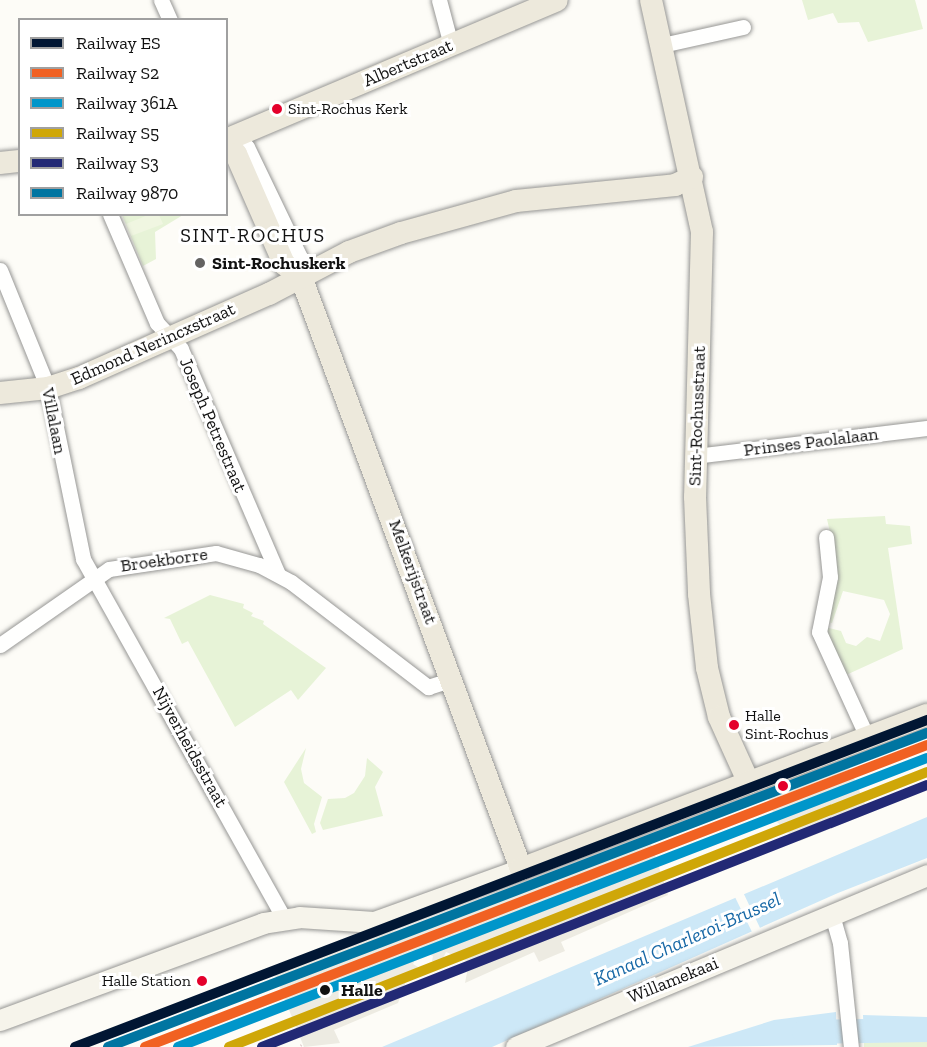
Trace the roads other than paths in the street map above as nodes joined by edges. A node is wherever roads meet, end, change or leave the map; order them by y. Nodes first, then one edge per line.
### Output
1 (161, 0) edge
2 (439, 0) edge
3 (557, 0) edge
4 (651, 0) edge
5 (169, 18) edge
6 (743, 27) dead end
7 (451, 45) junction
8 (662, 45) junction
9 (230, 140) edge
10 (18, 161) edge
11 (0, 163) edge
12 (692, 177) junction
13 (111, 216) edge
14 (0, 270) edge
15 (301, 277) junction
16 (169, 337) junction
17 (48, 388) junction
18 (0, 393) edge
19 (927, 428) edge
20 (694, 456) junction
21 (826, 537) dead end
22 (278, 574) junction
23 (96, 576) junction
24 (0, 645) edge
25 (452, 678) junction
26 (927, 715) edge
27 (867, 737) junction
28 (749, 783) junction
29 (521, 869) junction
30 (927, 875) edge
31 (826, 917) junction
32 (284, 919) junction
33 (0, 1020) edge
34 (851, 1046) edge
35 (516, 1047) edge

1 - 5 street
2 - 7 street
3 - 7 main road, Albertstraat
4 - 8 main road, Sint-Rochusstraat
6 - 8 street
7 - 9 main road, Albertstraat
8 - 12 main road, Sint-Rochusstraat
9 - 15 main road
10 - 11 main road
12 - 15 main road, Edmond Nerincxstraat
12 - 20 main road, Sint-Rochusstraat
13 - 16 street, Joseph Petrestraat
14 - 17 street, Villalaan
15 - 16 main road, Edmond Nerincxstraat
15 - 25 main road, Melkerijstraat
16 - 17 main road, Edmond Nerincxstraat
16 - 22 street, Joseph Petrestraat
17 - 18 main road, Edmond Nerincxstraat
17 - 23 street, Villalaan
19 - 20 street, Prinses Paolalaan
20 - 28 main road, Sint-Rochusstraat
21 - 27 street
22 - 23 street, Broekborre
22 - 25 street, Broekborre
23 - 24 street, Broekborre
23 - 32 street, Nijverheidsstraat
25 - 29 main road, Melkerijstraat
26 - 27 main road
27 - 28 main road
28 - 29 main road
29 - 32 street
30 - 31 street, Willamekaai
31 - 34 street
31 - 35 street, Willamekaai
32 - 33 street

